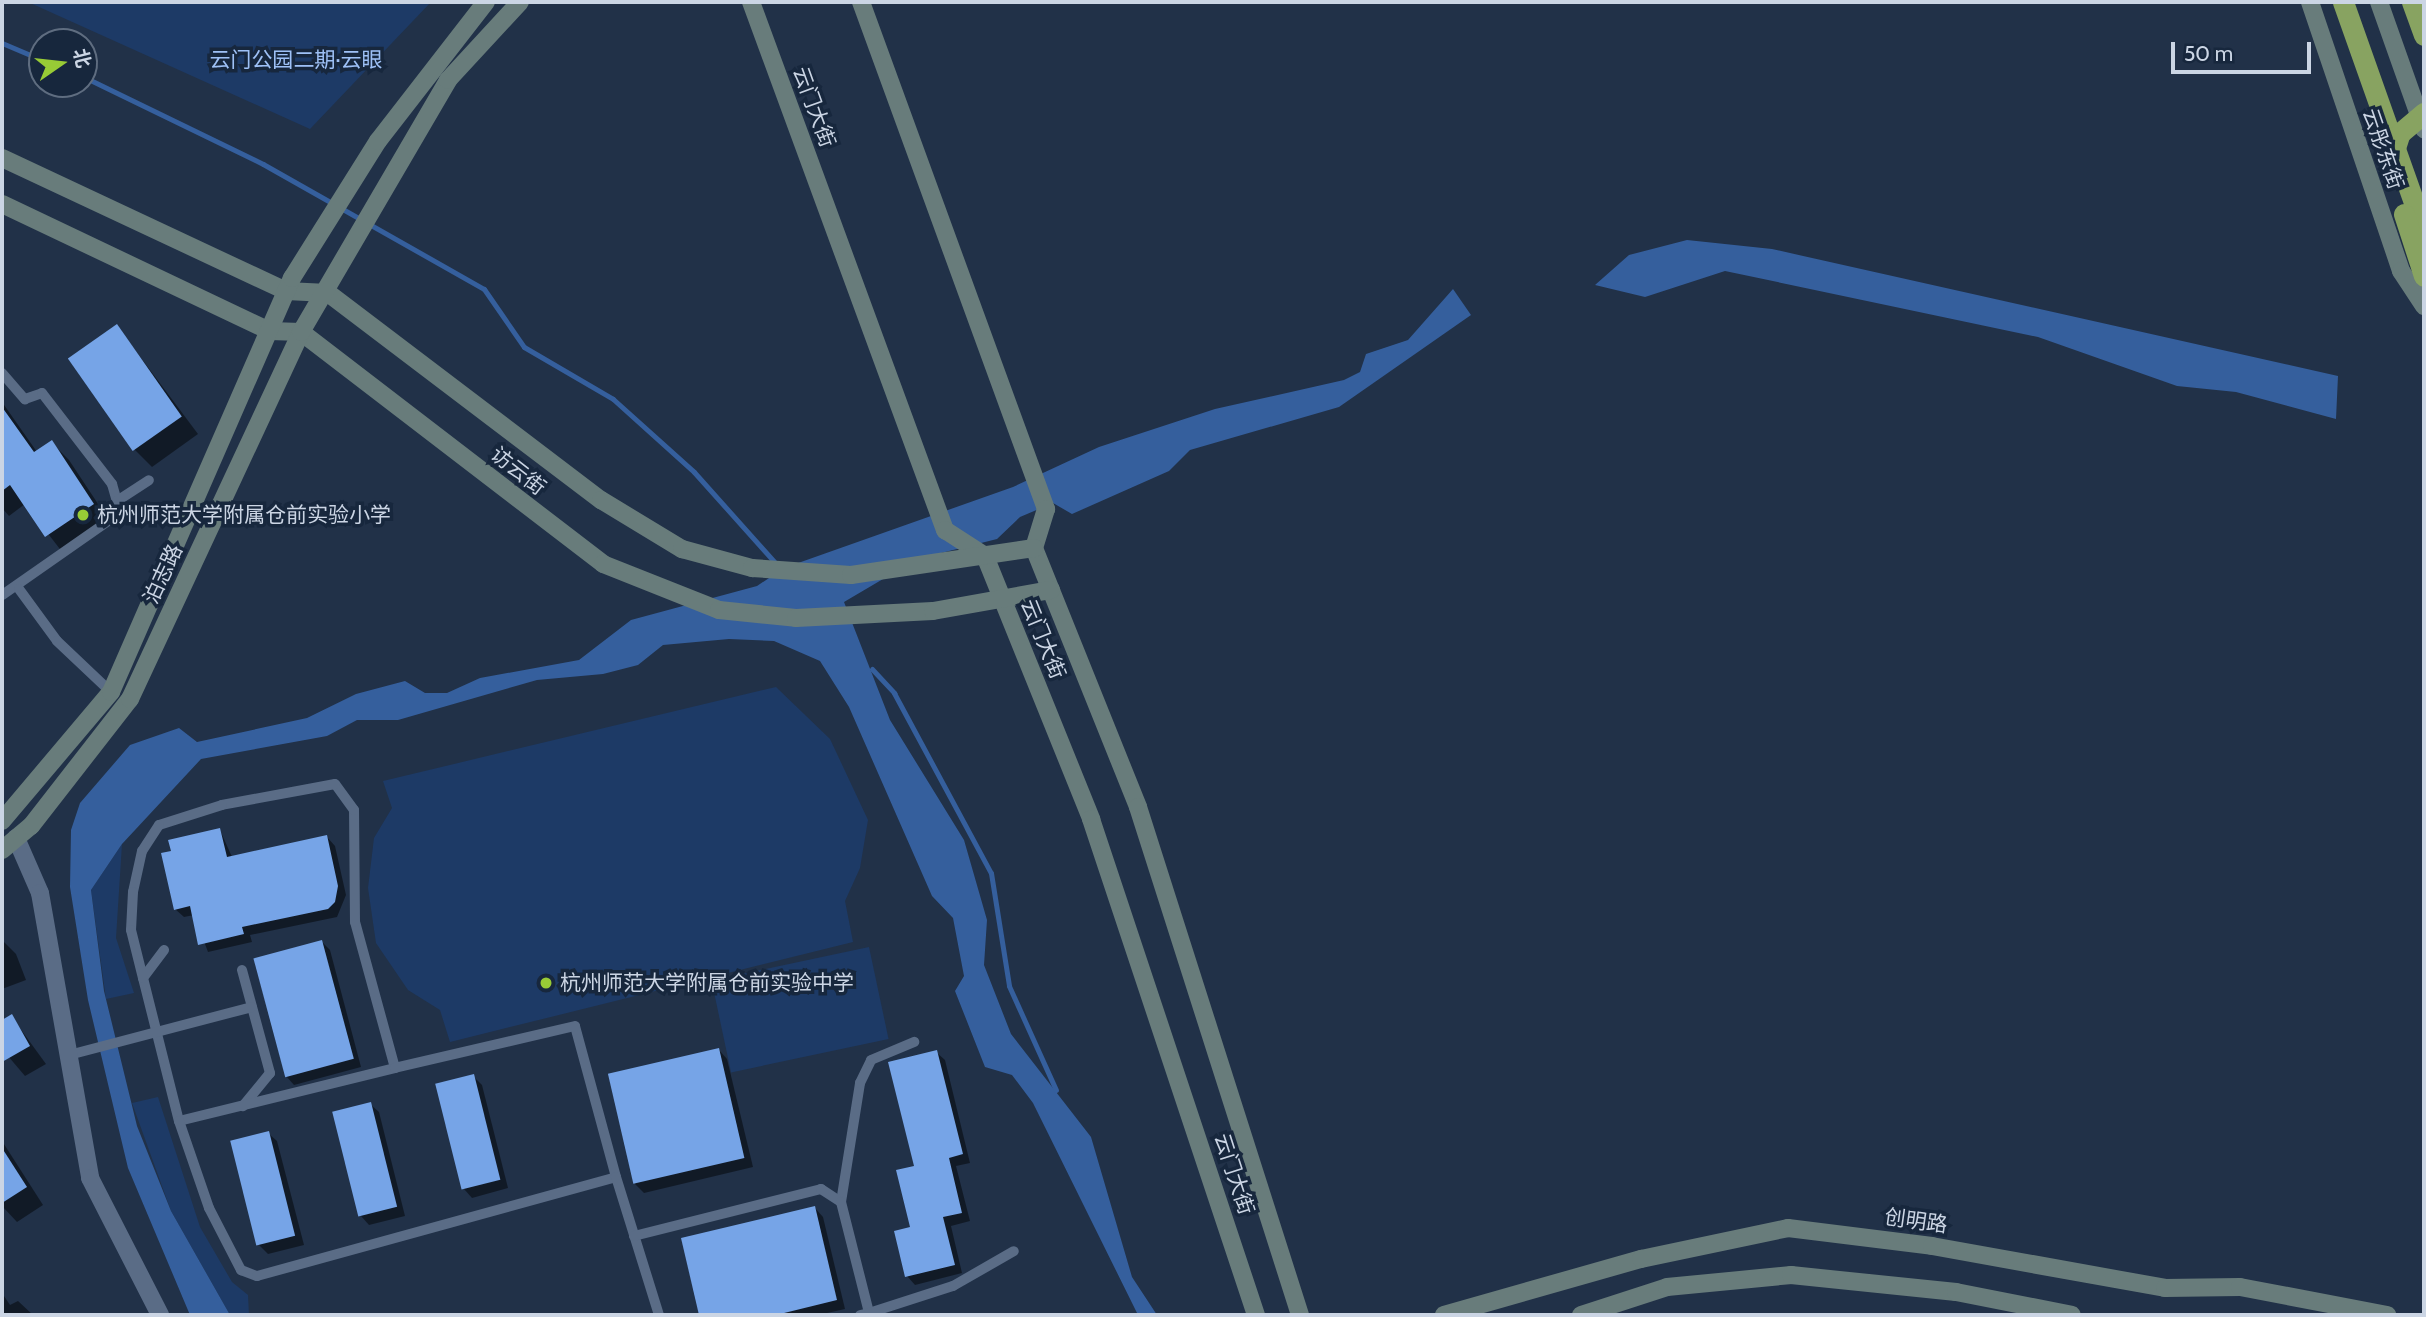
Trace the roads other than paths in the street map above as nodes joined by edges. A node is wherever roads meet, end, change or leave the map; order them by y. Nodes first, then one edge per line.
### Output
1 (486, 2) edge
2 (520, 2) edge
3 (751, 2) edge
4 (861, 2) edge
5 (2310, 2) edge
6 (2343, 2) edge
7 (2379, 2) edge
8 (2412, 2) edge
9 (2424, 35) edge
10 (2423, 119) edge
11 (2, 158) edge
12 (2, 204) edge
13 (2424, 231) edge
14 (2424, 276) edge
15 (289, 284) junction
16 (328, 293) junction
17 (2424, 306) edge
18 (270, 331) junction
19 (301, 332) junction
20 (2, 373) edge
21 (149, 480) dead end
22 (117, 501) junction
23 (1034, 548) junction
24 (985, 556) junction
25 (19, 589) junction
26 (1051, 590) junction
27 (2, 595) edge
28 (1002, 599) junction
29 (111, 692) junction
30 (2, 821) edge
31 (16, 838) junction
32 (2, 850) edge
33 (164, 950) dead end
34 (242, 971) dead end
35 (144, 978) junction
36 (252, 1007) junction
37 (156, 1032) junction
38 (914, 1042) dead end
39 (76, 1053) junction
40 (395, 1068) junction
41 (243, 1106) junction
42 (179, 1121) junction
43 (616, 1177) junction
44 (841, 1202) junction
45 (634, 1236) junction
46 (1014, 1251) dead end
47 (864, 1314) edge
48 (160, 1315) edge
49 (659, 1315) edge
50 (1256, 1315) edge
51 (1300, 1315) edge
52 (1444, 1315) edge
53 (1581, 1315) edge
54 (2072, 1315) edge
55 (2387, 1315) edge

1 - 15 main road, 泊志路
2 - 16 main road, 泊志路
3 - 24 main road, 云门大街
4 - 23 main road
5 - 17 main road, 云彤东街
6 - 13 highway
7 - 10 main road
8 - 9 highway
10 - 14 highway
11 - 15 main road
12 - 18 main road
15 - 16 main road
15 - 18 main road, 泊志路
16 - 19 main road, 泊志路
16 - 24 main road, 访云街
18 - 19 main road
18 - 29 main road, 泊志路
19 - 28 main road, 访云街
19 - 31 main road, 泊志路
20 - 22 lane
21 - 22 lane
22 - 25 lane
23 - 24 main road, 访云街
23 - 26 main road, 云门大街
24 - 28 main road, 云门大街
25 - 27 lane
25 - 29 lane
26 - 28 main road, 访云街
26 - 51 main road, 云门大街
28 - 50 main road, 云门大街
29 - 30 main road, 泊志路
31 - 32 main road, 泊志路
31 - 39 street
33 - 35 lane
34 - 36 lane
35 - 37 lane
35 - 40 lane
36 - 37 lane
36 - 41 lane
37 - 39 lane
37 - 42 lane
38 - 44 lane
39 - 48 street
40 - 41 lane
40 - 43 lane
41 - 42 lane
42 - 43 lane
43 - 45 lane
44 - 45 lane
44 - 47 lane
45 - 49 lane
46 - 47 lane
52 - 55 main road, 创明路
53 - 54 main road

